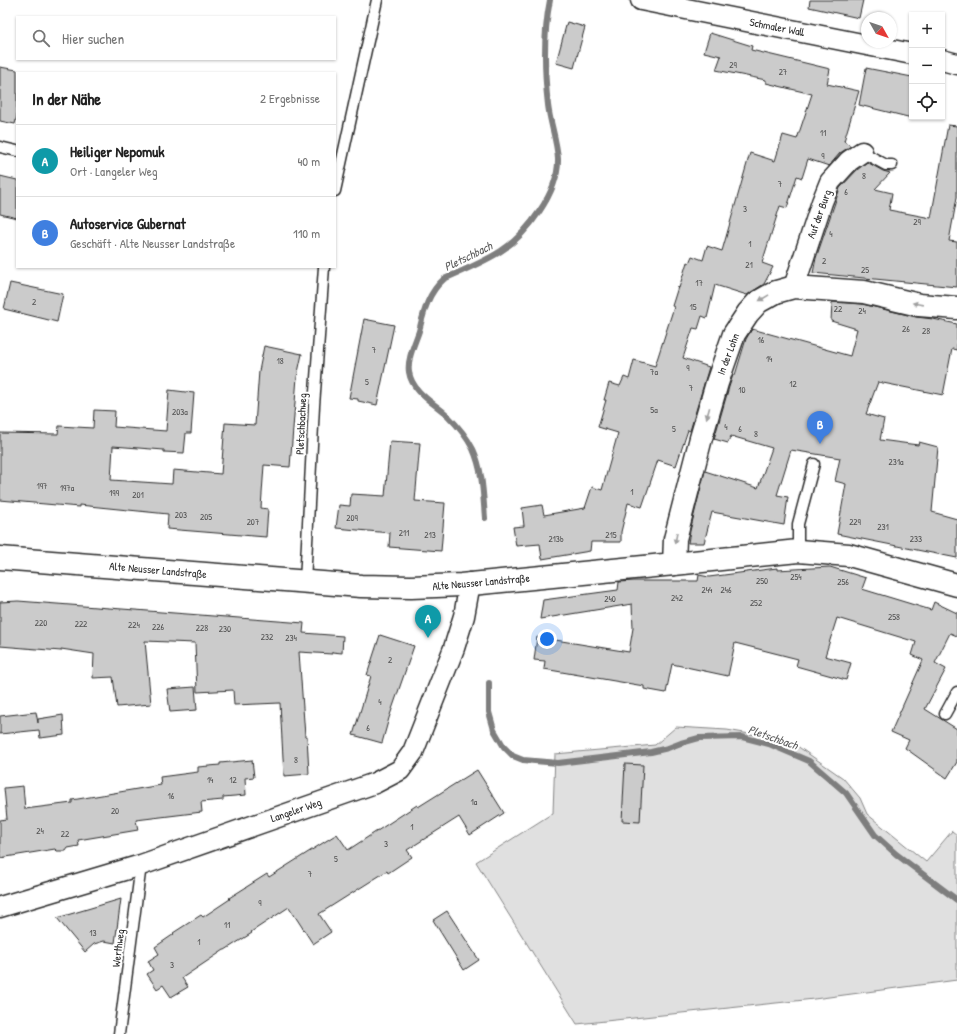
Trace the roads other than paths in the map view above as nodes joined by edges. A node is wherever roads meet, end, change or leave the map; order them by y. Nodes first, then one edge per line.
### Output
1 (377, 0) edge
2 (641, 0) edge
3 (909, 53) edge
4 (945, 61) edge
5 (957, 64) edge
6 (0, 147) edge
7 (16, 151) edge
8 (862, 152) joint
9 (892, 165) dead end
10 (336, 186) edge
11 (324, 268) edge
12 (794, 287) junction
13 (957, 308) edge
14 (814, 464) dead end
15 (798, 550) junction
16 (0, 558) edge
17 (674, 564) junction
18 (305, 582) junction
19 (470, 583) junction
20 (957, 585) edge
21 (957, 692) edge
22 (945, 714) dead end
23 (141, 865) junction
24 (0, 907) edge
25 (119, 1034) edge

1 - 10 lane
2 - 3 street, Schmaler Wall
4 - 5 street
6 - 7 lane
8 - 9 lane
8 - 12 street, Auf der Burg
11 - 18 lane, Pletschbachweg
13 -> 12 main road, In der Lohn
12 -> 17 main road, In der Lohn
14 - 15 lane
15 - 17 main road, Alte Neusser Landstraße
15 - 20 main road, Alte Neusser Landstraße
16 - 18 main road, Alte Neusser Landstraße
17 - 19 main road, Alte Neusser Landstraße
18 - 19 main road, Alte Neusser Landstraße
19 - 23 street, Langeler Weg
21 - 22 lane
23 - 24 street, Langeler Weg
23 - 25 lane, Werthweg

